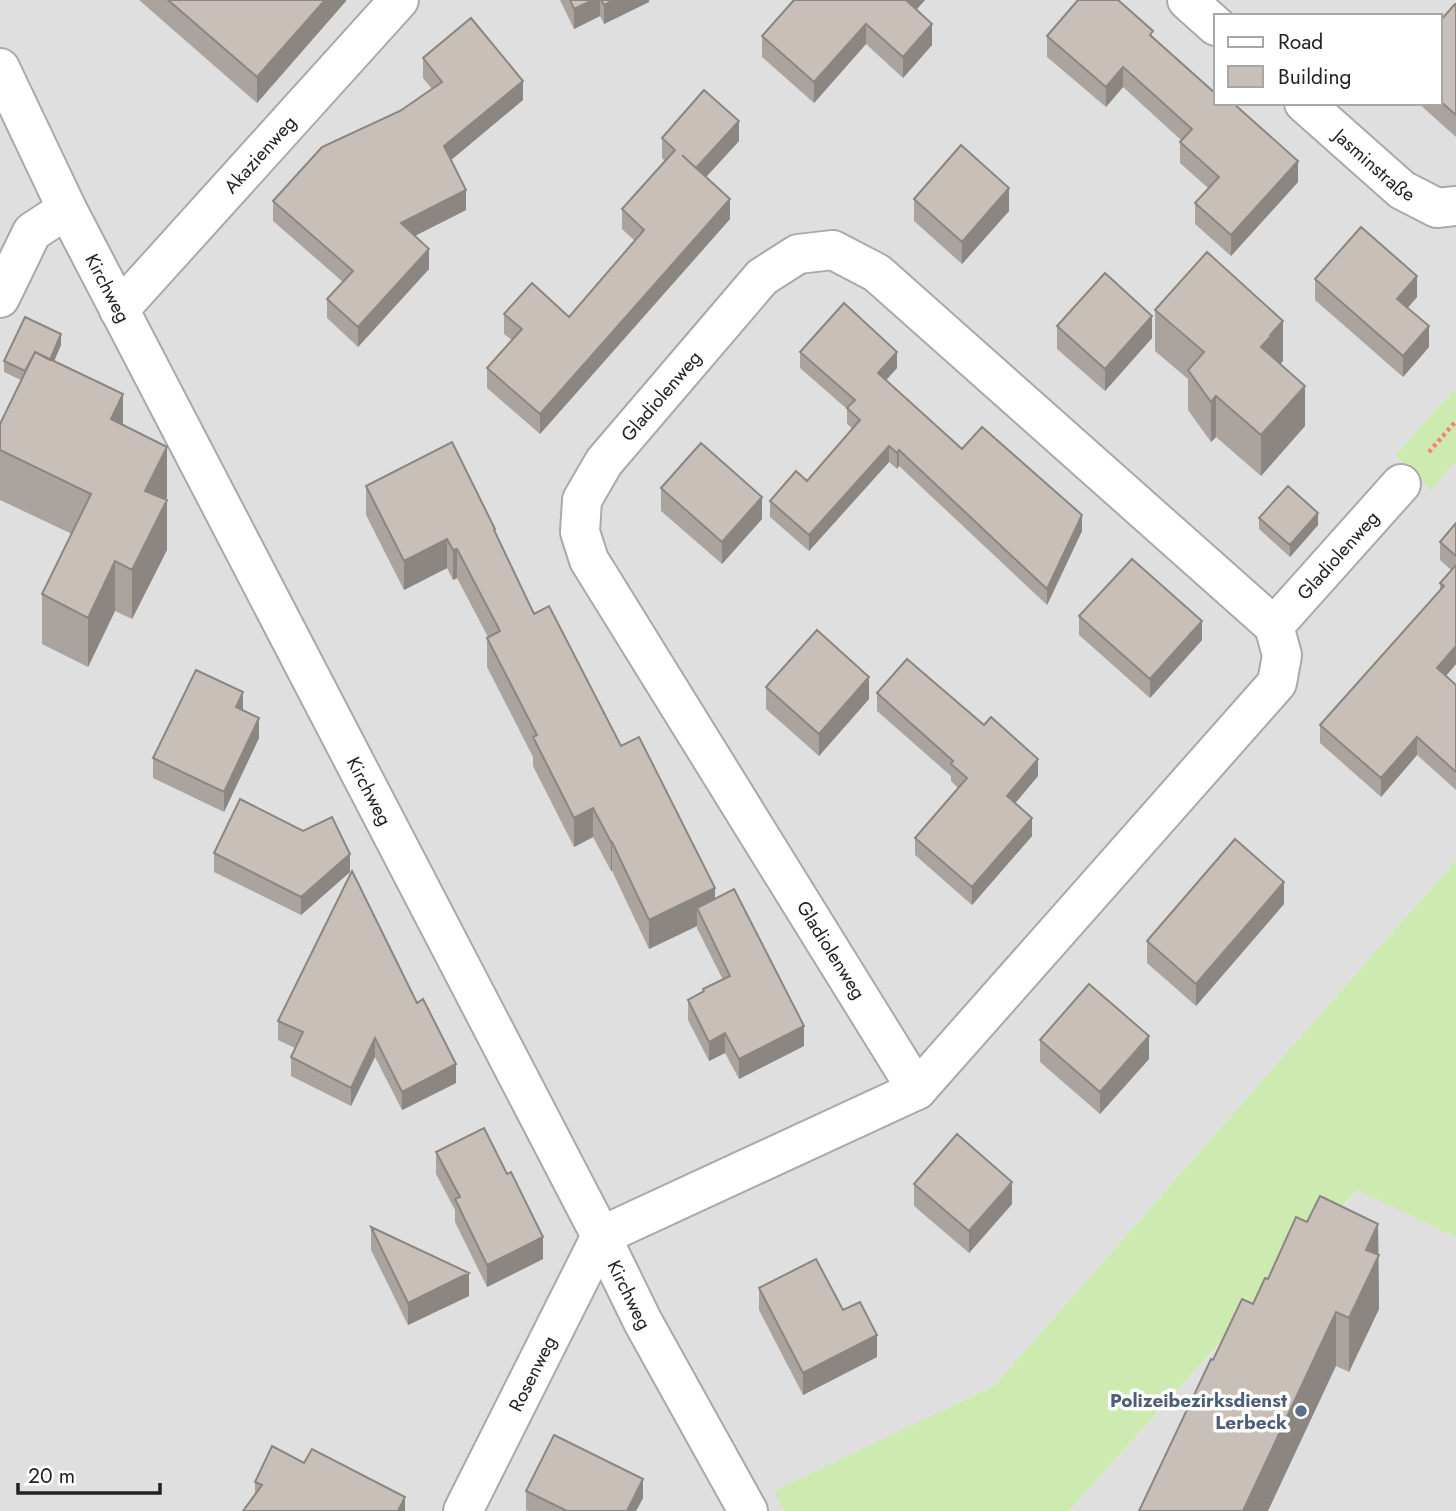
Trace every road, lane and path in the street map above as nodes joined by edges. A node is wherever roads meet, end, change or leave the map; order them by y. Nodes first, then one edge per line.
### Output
1 (399, 0) edge
2 (1187, 0) edge
3 (1214, 24) edge
4 (0, 68) edge
5 (1306, 105) edge
6 (1456, 206) edge
7 (67, 209) junction
8 (0, 298) edge
9 (119, 310) junction
10 (1401, 484) dead end
11 (1274, 626) junction
12 (917, 1090) junction
13 (601, 1237) junction
14 (463, 1511) edge
15 (748, 1511) edge

1 - 9 street, Akazienweg
2 - 3 street
4 - 7 street, Kirchweg
5 - 6 street, Jasminstraße
7 - 8 street
7 - 9 street, Kirchweg
9 - 13 street, Kirchweg
10 - 11 street, Gladiolenweg
11 - 12 street
11 - 12 street, Gladiolenweg
12 - 13 street
13 - 14 street, Rosenweg
13 - 15 street, Kirchweg

